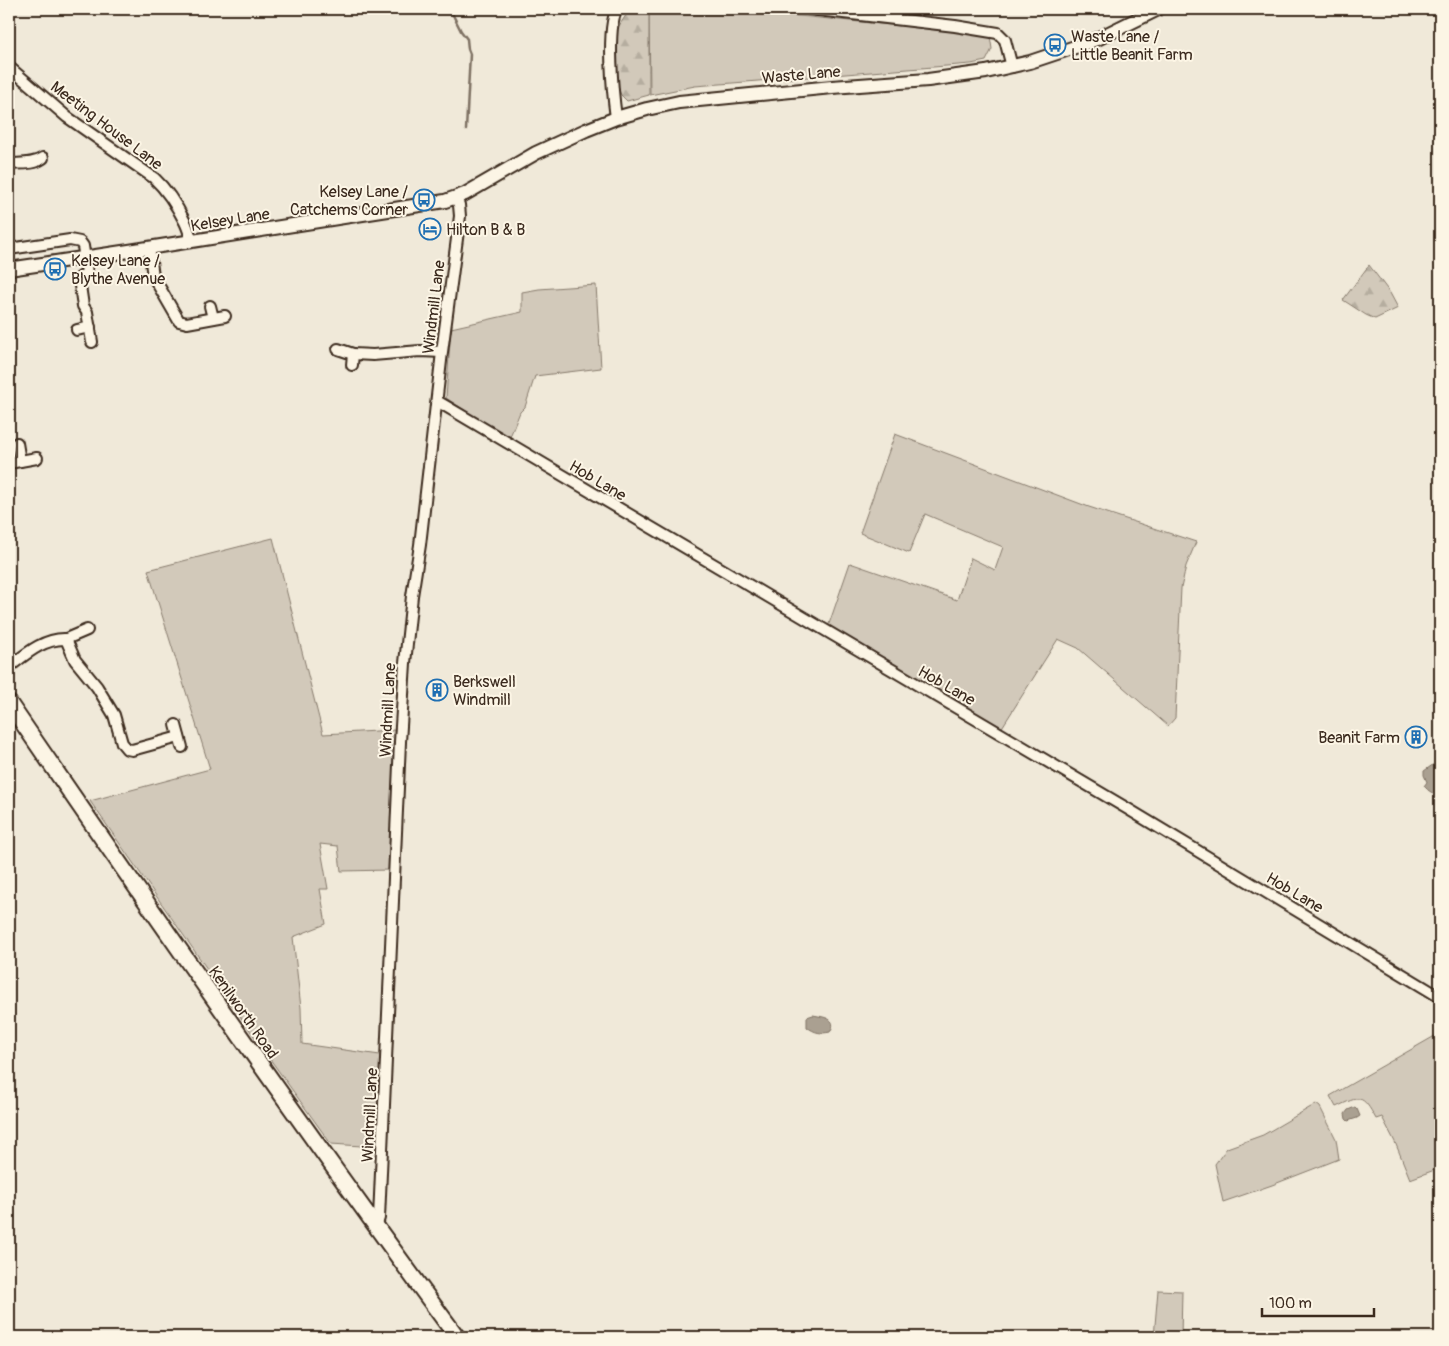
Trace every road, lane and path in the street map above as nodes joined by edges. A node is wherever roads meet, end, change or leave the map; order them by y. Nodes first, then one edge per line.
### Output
1 (617, 9) edge
2 (809, 9) edge
3 (1158, 9) edge
4 (9, 67) edge
5 (1012, 67) junction
6 (616, 118) junction
7 (43, 158) dead end
8 (9, 164) edge
9 (456, 198) junction
10 (192, 241) junction
11 (149, 248) junction
12 (9, 249) edge
13 (84, 258) junction
14 (9, 269) edge
15 (210, 306) dead end
16 (225, 316) dead end
17 (213, 318) junction
18 (90, 327) junction
19 (77, 330) dead end
20 (92, 342) dead end
21 (338, 349) dead end
22 (442, 352) junction
23 (437, 401) junction
24 (17, 442) dead end
25 (37, 458) dead end
26 (20, 461) junction
27 (9, 462) edge
28 (88, 630) dead end
29 (66, 639) junction
30 (9, 667) edge
31 (9, 702) edge
32 (176, 725) dead end
33 (1440, 997) edge
34 (376, 1227) junction
35 (457, 1337) edge

1 - 6 street
2 - 5 street
3 - 5 main road, Waste Lane
4 - 10 street, Meeting House Lane
5 - 6 main road, Waste Lane
6 - 9 main road, Waste Lane
7 - 8 street
9 - 10 main road, Kelsey Lane
9 - 22 street, Windmill Lane
10 - 11 main road, Kelsey Lane
11 - 13 main road, Kelsey Lane
11 - 17 street
12 - 13 street
13 - 14 main road, Kelsey Lane
13 - 18 street
15 - 17 street
16 - 17 street
18 - 19 street
18 - 20 street
21 - 22 street
22 - 23 street, Windmill Lane
23 - 33 street, Hob Lane
23 - 34 street, Windmill Lane
24 - 26 street
25 - 26 street
26 - 27 street
28 - 29 street
29 - 30 street
29 - 32 street
31 - 34 highway, Kenilworth Road
34 - 35 highway, Kenilworth Road

